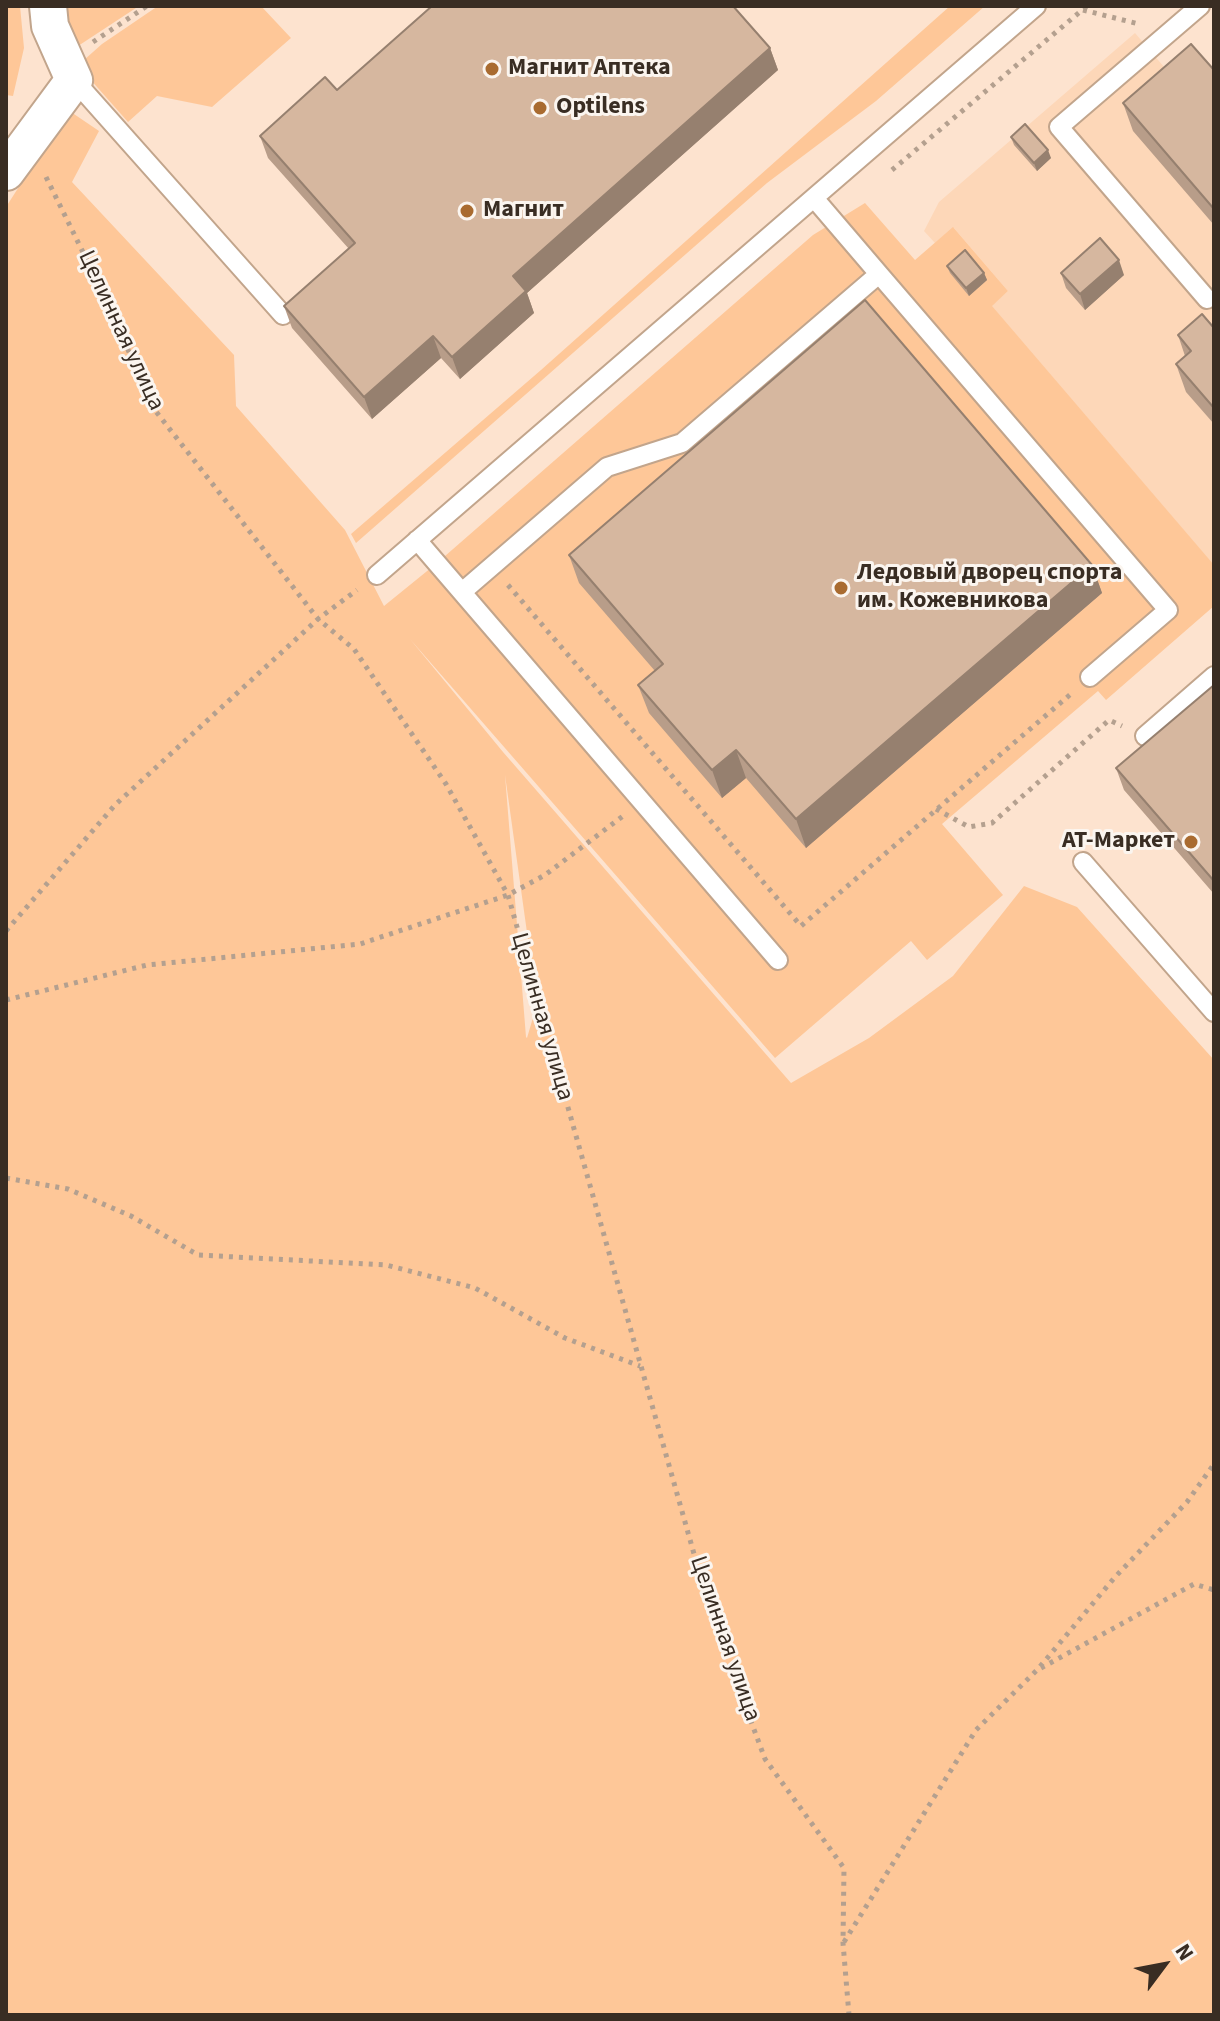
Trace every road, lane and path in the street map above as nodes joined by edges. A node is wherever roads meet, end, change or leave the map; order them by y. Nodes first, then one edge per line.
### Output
1 (48, 6) edge
2 (147, 6) edge
3 (1036, 6) edge
4 (1200, 6) edge
5 (1084, 8) edge
6 (1171, 31) junction
7 (70, 70) junction
8 (17, 131) edge
9 (891, 171) dead end
10 (6, 172) edge
11 (814, 198) junction
12 (879, 274) junction
13 (1207, 299) dead end
14 (283, 315) edge
15 (417, 540) junction
16 (492, 566) junction
17 (377, 575) joint
18 (462, 592) junction
19 (318, 619) junction
20 (1214, 676) edge
21 (1090, 677) joint
22 (1145, 736) joint
23 (642, 801) junction
24 (936, 809) junction
25 (1083, 862) dead end
26 (508, 895) junction
27 (6, 931) edge
28 (778, 960) dead end
29 (6, 1000) edge
30 (1214, 1012) edge
31 (6, 1178) edge
32 (640, 1366) junction
33 (1214, 1464) edge
34 (1214, 1590) edge
35 (1038, 1669) junction
36 (843, 1943) junction
37 (849, 2015) edge

1 - 7 street
2 - 7 path
3 - 11 lane
4 - 6 lane
5 - 6 path
5 - 9 path
6 - 13 lane
7 - 8 street
7 - 14 lane
8 - 10 street
8 - 19 path, Целинная улица
11 - 12 lane
11 - 15 lane
12 - 16 lane
12 - 21 lane
15 - 17 lane
15 - 18 lane
16 - 18 lane
16 - 24 path
17 - 19 path
18 - 23 lane
19 - 26 path, Целинная улица
19 - 27 path
20 - 22 lane
21 - 24 path
22 - 24 path
23 - 26 path
23 - 28 lane
25 - 30 lane
26 - 29 path
26 - 32 path, Целинная улица
31 - 32 path
32 - 36 path, Целинная улица
33 - 35 path
34 - 35 path
35 - 36 path
36 - 37 path, Целинная улица

